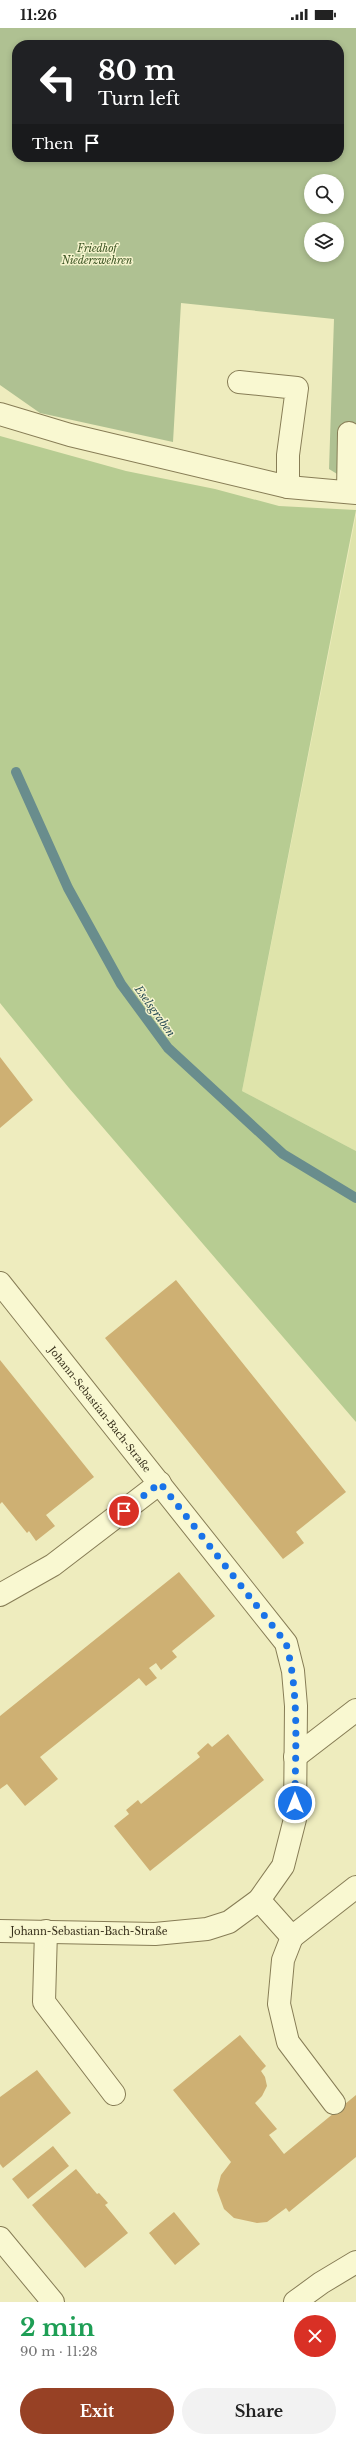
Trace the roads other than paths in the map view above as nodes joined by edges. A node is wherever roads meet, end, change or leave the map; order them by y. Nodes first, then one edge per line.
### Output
1 (239, 382) dead end
2 (0, 414) edge
3 (349, 433) dead end
4 (288, 487) junction
5 (352, 492) edge
6 (0, 1283) edge
7 (160, 1483) junction
8 (0, 1595) edge
9 (356, 1710) edge
10 (295, 1757) junction
11 (356, 1887) edge
12 (259, 1900) junction
13 (0, 1931) edge
14 (46, 1931) junction
15 (292, 1937) junction
16 (114, 2094) dead end
17 (334, 2103) dead end
18 (0, 2238) edge
19 (356, 2262) edge
20 (53, 2302) edge
21 (295, 2302) edge

1 - 4 street
2 - 4 street
3 - 5 street
4 - 5 street
6 - 7 street, Johann-Sebastian-Bach-Straße
7 - 8 street
7 - 10 street, Johann-Sebastian-Bach-Straße
9 - 10 street
10 - 12 street, Johann-Sebastian-Bach-Straße
11 - 15 street
12 - 14 street, Johann-Sebastian-Bach-Straße
12 - 15 street
13 - 14 street, Johann-Sebastian-Bach-Straße
14 - 16 street
15 - 17 street
18 - 20 street
19 - 21 street

